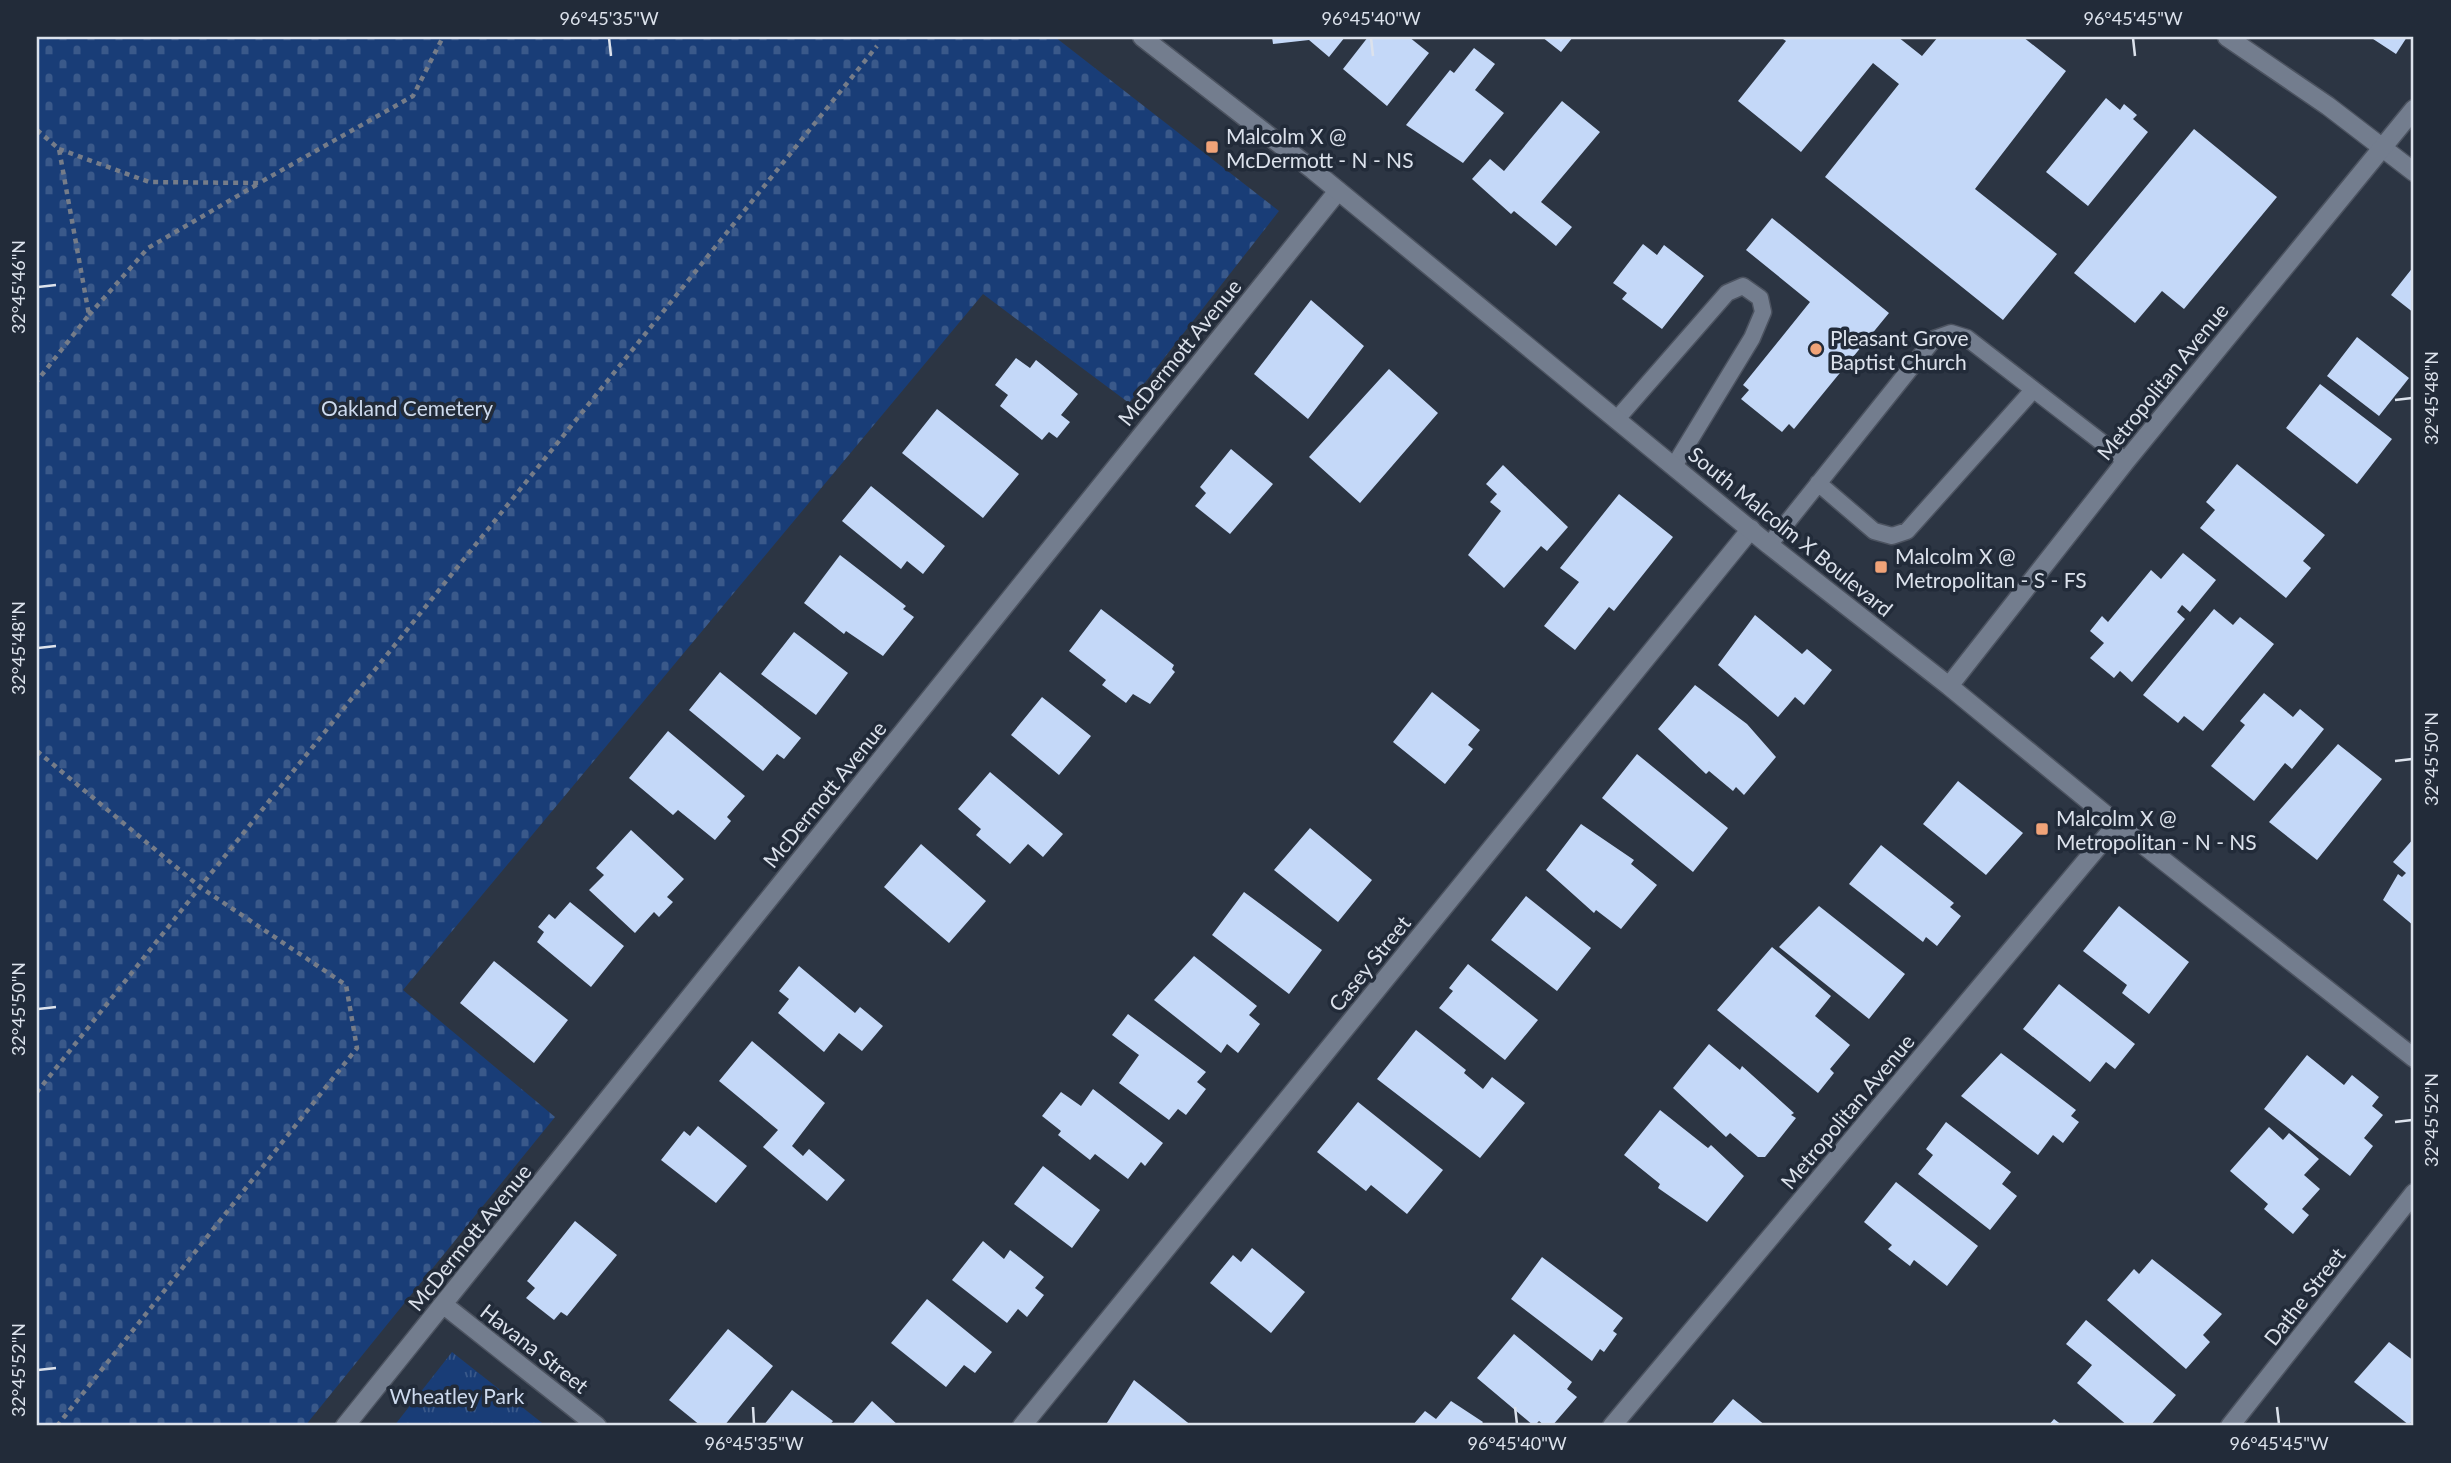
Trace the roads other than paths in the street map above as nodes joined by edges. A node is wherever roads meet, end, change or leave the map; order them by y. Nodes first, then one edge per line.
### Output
1 (2227, 37) edge
2 (1154, 40) edge
3 (2414, 109) edge
4 (2383, 147) junction
5 (2414, 172) edge
6 (1338, 191) junction
7 (2033, 390) junction
8 (1616, 420) junction
9 (2126, 461) junction
10 (1674, 466) junction
11 (1818, 483) junction
12 (1751, 529) junction
13 (1769, 545) junction
14 (1950, 686) junction
15 (2117, 824) junction
16 (2414, 1058) edge
17 (2414, 1193) edge
18 (444, 1304) junction
19 (345, 1426) edge
20 (597, 1426) edge
21 (1022, 1426) edge
22 (1612, 1426) edge
23 (2230, 1426) edge

1 - 4 street
2 - 6 street, South Malcolm X Boulevard
3 - 4 street, Metropolitan Avenue
4 - 5 street
4 - 9 street, Metropolitan Avenue
6 - 8 street, South Malcolm X Boulevard
6 - 18 street, McDermott Avenue
7 - 9 lane
7 - 11 lane
7 - 11 lane
8 - 10 street, South Malcolm X Boulevard
8 - 10 lane
9 - 14 street, Metropolitan Avenue
10 - 12 street, South Malcolm X Boulevard
11 - 13 lane
12 - 13 street, South Malcolm X Boulevard
12 - 21 street, Casey Street
13 - 14 street, South Malcolm X Boulevard
14 - 15 street, South Malcolm X Boulevard
15 - 16 street, South Malcolm X Boulevard
15 - 22 street, Metropolitan Avenue
17 - 23 street, Dathe Street
18 - 19 street, McDermott Avenue
18 - 20 street, Havana Street

